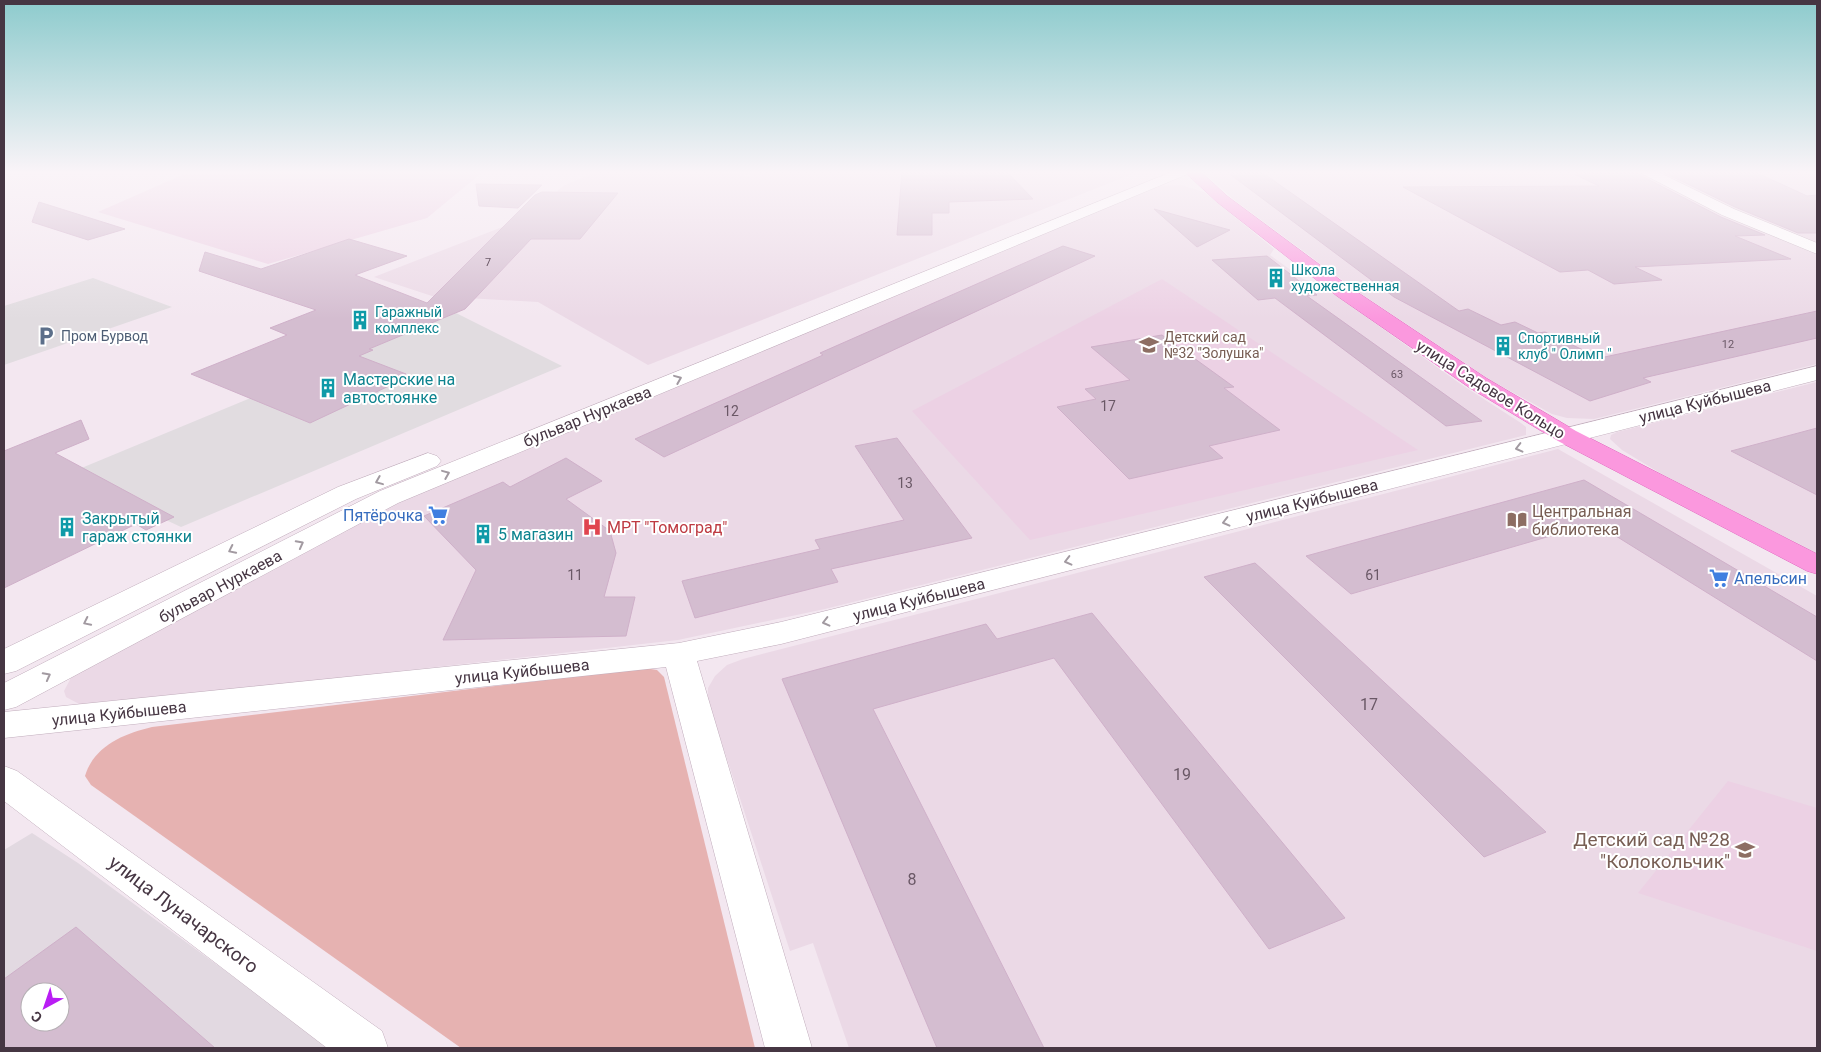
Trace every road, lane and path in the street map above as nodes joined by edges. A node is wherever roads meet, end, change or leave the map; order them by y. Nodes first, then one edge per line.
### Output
1 (1035, 220) edge
2 (1071, 220) edge
3 (1250, 220) edge
4 (1747, 220) edge
5 (1817, 249) edge
6 (1817, 373) edge
7 (1566, 436) junction
8 (1817, 565) edge
9 (679, 654) junction
10 (4, 663) edge
11 (4, 698) edge
12 (4, 725) edge
13 (4, 781) edge
14 (365, 1048) edge
15 (790, 1048) edge

1 -> 10 street, бульвар Нуркаева
11 -> 2 street, бульвар Нуркаева
3 - 7 main road, улица Садовое Кольцо
4 - 5 street
6 - 7 street, улица Куйбышева
7 - 8 main road, улица Садовое Кольцо
7 -> 9 street, улица Куйбышева
9 - 12 street, улица Куйбышева
9 - 15 street
13 - 14 street, улица Луначарского

